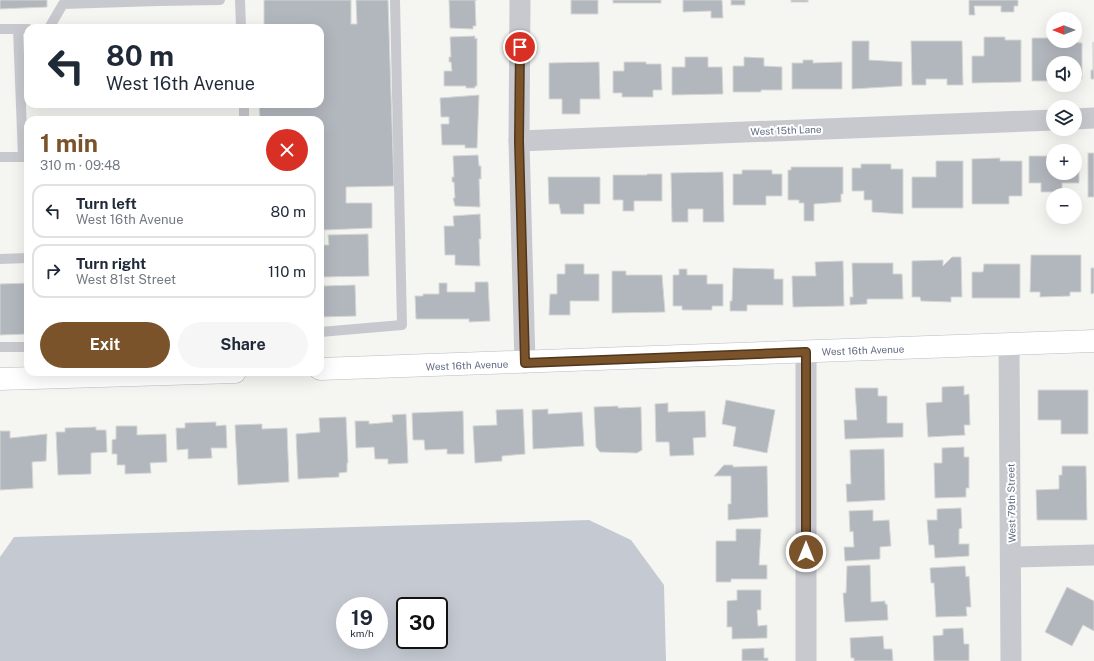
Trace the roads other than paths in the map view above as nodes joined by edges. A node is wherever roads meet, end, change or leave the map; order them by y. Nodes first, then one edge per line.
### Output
1 (220, 0) edge
2 (240, 0) edge
3 (395, 0) edge
4 (520, 0) edge
5 (158, 1) edge
6 (52, 24) edge
7 (241, 24) edge
8 (0, 29) edge
9 (23, 29) edge
10 (24, 93) edge
11 (1094, 118) edge
12 (1082, 119) edge
13 (1046, 120) edge
14 (519, 141) junction
15 (0, 157) edge
16 (24, 157) edge
17 (24, 258) edge
18 (0, 259) edge
19 (324, 332) edge
20 (1094, 341) edge
21 (1009, 344) junction
22 (0, 347) edge
23 (24, 347) edge
24 (806, 352) junction
25 (525, 363) junction
26 (324, 369) edge
27 (101, 376) edge
28 (0, 379) edge
29 (1094, 554) edge
30 (1011, 557) junction
31 (806, 661) edge
32 (1011, 661) edge

1 - 5 lane
2 - 7 lane
3 - 19 lane
4 - 14 street
5 - 6 lane
8 - 9 lane
9 - 10 lane
11 - 12 street
13 - 14 street, West 15th Lane
14 - 25 street
15 - 16 lane
17 - 18 lane
20 - 21 street, West 16th Avenue
21 - 24 street, West 16th Avenue
21 - 30 street, West 79th Street
22 - 23 lane
24 - 25 street, West 16th Avenue
24 - 31 street
25 - 26 street, West 16th Avenue
27 - 28 street
29 - 30 street
30 - 32 street, West 79th Street

